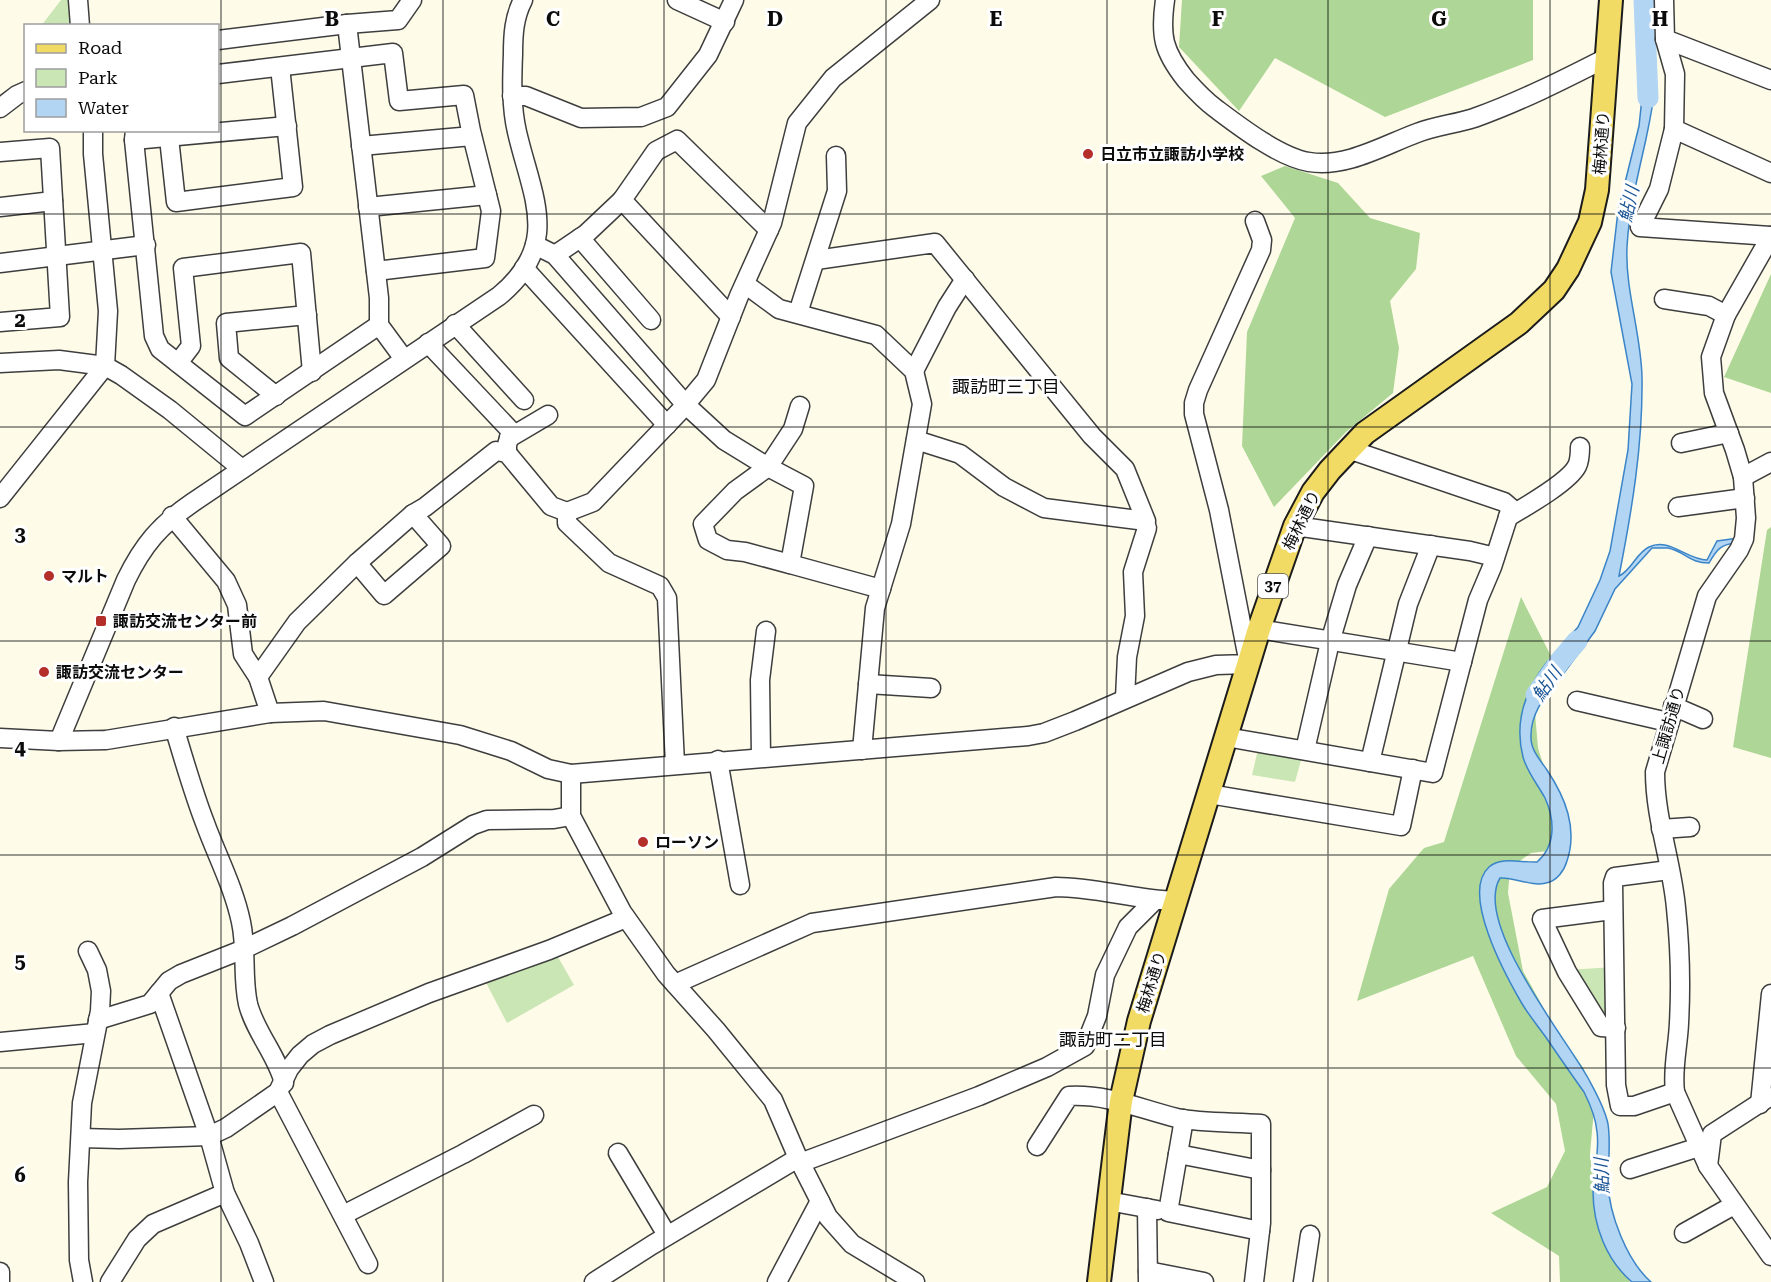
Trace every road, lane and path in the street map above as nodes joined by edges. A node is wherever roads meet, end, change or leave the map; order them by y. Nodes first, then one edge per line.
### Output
1 (78, 0) edge
2 (412, 0) edge
3 (523, 0) edge
4 (677, 0) edge
5 (734, 0) edge
6 (930, 0) edge
7 (1165, 0) edge
8 (1611, 0) edge
9 (1664, 0) edge
10 (724, 22) junction
11 (80, 24) edge
12 (346, 24) junction
13 (219, 39) edge
14 (1665, 39) junction
15 (351, 58) junction
16 (1606, 58) junction
17 (280, 67) junction
18 (219, 74) edge
19 (1771, 81) edge
20 (24, 92) edge
21 (512, 96) junction
22 (0, 108) edge
23 (287, 126) junction
24 (1674, 129) junction
25 (93, 132) edge
26 (135, 135) edge
27 (472, 136) junction
28 (169, 138) junction
29 (50, 139) edge
30 (361, 146) junction
31 (0, 152) edge
32 (837, 156) dead end
33 (1771, 173) edge
34 (487, 195) junction
35 (622, 200) junction
36 (53, 201) junction
37 (0, 207) edge
38 (368, 207) junction
39 (1255, 221) dead end
40 (769, 230) junction
41 (1771, 236) edge
42 (580, 238) junction
43 (146, 245) junction
44 (535, 245) junction
45 (102, 251) junction
46 (555, 255) junction
47 (55, 256) junction
48 (816, 260) junction
49 (0, 263) edge
50 (525, 268) junction
51 (376, 271) junction
52 (964, 279) junction
53 (744, 284) junction
54 (1664, 299) dead end
55 (798, 313) junction
56 (307, 315) junction
57 (1726, 315) junction
58 (731, 316) junction
59 (651, 320) dead end
60 (0, 322) edge
61 (455, 324) junction
62 (380, 325) junction
63 (428, 343) junction
64 (404, 359) junction
65 (0, 363) edge
66 (178, 363) junction
67 (105, 366) junction
68 (914, 370) junction
69 (312, 372) junction
70 (276, 396) junction
71 (525, 400) dead end
72 (686, 405) junction
73 (800, 406) dead end
74 (548, 416) dead end
75 (667, 425) junction
76 (1729, 433) junction
77 (916, 440) junction
78 (1681, 443) dead end
79 (508, 446) junction
80 (1580, 447) dead end
81 (1348, 449) junction
82 (1771, 462) edge
83 (768, 467) junction
84 (242, 469) junction
85 (1743, 477) junction
86 (0, 498) edge
87 (1745, 498) junction
88 (1678, 507) dead end
89 (567, 512) junction
90 (413, 514) junction
91 (172, 516) junction
92 (1508, 517) junction
93 (1295, 526) junction
94 (1147, 528) dead end
95 (1368, 536) junction
96 (1431, 545) junction
97 (1495, 557) junction
98 (357, 564) junction
99 (790, 564) junction
100 (881, 589) junction
101 (1259, 629) junction
102 (766, 631) dead end
103 (1330, 642) junction
104 (1397, 651) junction
105 (1462, 662) junction
106 (1249, 664) junction
107 (258, 677) junction
108 (868, 684) junction
109 (931, 688) dead end
110 (1125, 698) junction
111 (1577, 701) dead end
112 (270, 713) junction
113 (1671, 714) junction
114 (1703, 719) dead end
115 (174, 728) junction
116 (1226, 737) junction
117 (0, 738) edge
118 (59, 741) junction
119 (862, 750) junction
120 (1305, 750) junction
121 (761, 757) junction
122 (718, 760) junction
123 (1370, 762) junction
124 (675, 764) junction
125 (1413, 769) junction
126 (571, 774) junction
127 (1209, 794) junction
128 (571, 816) junction
129 (1690, 827) dead end
130 (1661, 829) junction
131 (1669, 870) junction
132 (740, 885) dead end
133 (1165, 901) junction
134 (1612, 910) junction
135 (626, 918) junction
136 (244, 949) junction
137 (88, 951) dead end
138 (675, 984) junction
139 (159, 993) junction
140 (1771, 994) edge
141 (97, 1027) junction
142 (1616, 1028) junction
143 (0, 1042) edge
144 (281, 1087) junction
145 (1675, 1092) junction
146 (1765, 1100) edge
147 (1121, 1101) junction
148 (534, 1115) dead end
149 (1184, 1119) junction
150 (208, 1136) junction
151 (81, 1138) junction
152 (1036, 1146) dead end
153 (1699, 1147) junction
154 (618, 1153) dead end
155 (1178, 1154) junction
156 (799, 1160) junction
157 (1708, 1166) junction
158 (1630, 1169) dead end
159 (1261, 1170) junction
160 (225, 1193) junction
161 (820, 1201) junction
162 (1108, 1201) junction
163 (1734, 1205) junction
164 (1147, 1208) junction
165 (1168, 1212) junction
166 (343, 1215) junction
167 (1260, 1231) junction
168 (1684, 1233) dead end
169 (667, 1235) junction
170 (1310, 1235) dead end
171 (1771, 1256) edge
172 (368, 1264) dead end
173 (0, 1272) edge
174 (1148, 1276) edge
175 (0, 1282) edge
176 (83, 1282) edge
177 (110, 1282) edge
178 (264, 1282) edge
179 (594, 1282) edge
180 (777, 1282) edge
181 (915, 1282) edge
182 (1099, 1282) edge
183 (1204, 1282) edge
184 (1254, 1282) edge
185 (1303, 1282) edge

1 - 11 street
2 - 12 street
3 - 21 street
4 - 10 street
5 - 10 street
6 - 40 street
7 - 16 street
8 - 16 main road, 梅林通り / 37
9 - 14 street
10 - 21 street
12 - 13 street
12 - 15 street
14 - 19 street
14 - 24 street
15 - 17 street
15 - 27 street
15 - 30 street
16 - 81 main road, 梅林通り / 37
17 - 18 street
17 - 23 street
20 - 22 street
21 - 44 street
23 - 28 street
23 - 28 street
24 - 33 street
24 - 41 street
25 - 45 street
26 - 28 street
26 - 43 street
27 - 30 street
27 - 34 street
29 - 31 street
29 - 36 street
30 - 38 street
32 - 48 street
34 - 38 street
34 - 51 street
35 - 40 street
35 - 42 street
35 - 58 street
36 - 37 street
36 - 47 street
38 - 51 street
39 - 106 street
40 - 53 street
41 - 57 street, 上諏訪通り
42 - 46 street
42 - 59 street
43 - 45 street
43 - 66 street
44 - 46 street
44 - 50 street
45 - 47 street
45 - 67 street
46 - 72 street
47 - 49 street
47 - 60 street
48 - 52 street
48 - 55 street
50 - 61 street
50 - 75 street
51 - 62 street
52 - 68 street
52 - 77 street
53 - 55 street
53 - 58 street
54 - 57 street
55 - 68 street
56 - 66 street
56 - 69 street
56 - 70 street
57 - 76 street, 上諏訪通り
58 - 72 street
61 - 63 street
61 - 71 street
62 - 64 street
62 - 69 street
63 - 64 street
63 - 79 street
64 - 84 street
65 - 67 street
66 - 70 street
67 - 84 street
67 - 86 street
68 - 77 street
69 - 70 street
72 - 75 street
72 - 83 street
73 - 83 street
74 - 79 street
75 - 89 street
76 - 78 street
76 - 85 street, 上諏訪通り
77 - 100 street
79 - 89 street
79 - 90 street
80 - 92 street
81 - 92 street
81 - 93 main road, 梅林通り / 37
82 - 85 street
83 - 99 street
83 - 99 street
84 - 91 street
85 - 87 street, 上諏訪通り
87 - 88 street
87 - 113 street, 上諏訪通り
89 - 124 street
90 - 98 street
90 - 98 street
91 - 107 street
91 - 118 street
92 - 97 street
93 - 95 street
93 - 101 main road, 梅林通り / 37
94 - 110 street
95 - 96 street
95 - 103 street
96 - 97 street
96 - 104 street
97 - 105 street
98 - 107 street
99 - 100 street
100 - 108 street
101 - 103 street
101 - 106 main road, 梅林通り / 37
102 - 121 street
103 - 104 street
103 - 120 street
104 - 105 street
104 - 123 street
105 - 125 street
106 - 110 street
106 - 116 main road, 梅林通り / 37
107 - 112 street
108 - 109 street
108 - 119 street
110 - 119 street
111 - 113 street
112 - 115 street
112 - 126 street
113 - 114 street
113 - 130 street, 上諏訪通り
115 - 118 street
115 - 136 street
116 - 120 street
116 - 127 main road, 梅林通り / 37
117 - 118 street
119 - 121 street
120 - 123 street
121 - 122 street
122 - 124 street
122 - 132 street
123 - 125 street
124 - 126 street
125 - 127 street
126 - 128 street
127 - 133 main road, 梅林通り / 37
128 - 135 street
128 - 136 street
129 - 130 street
130 - 131 street, 上諏訪通り
131 - 134 street
131 - 145 street, 上諏訪通り
133 - 138 street
133 - 147 main road, 梅林通り / 37
133 - 156 street
134 - 142 street
134 - 142 street
135 - 138 street
135 - 144 street
136 - 139 street
136 - 144 street
137 - 141 street
138 - 156 street
139 - 141 street
139 - 150 street
140 - 146 street
141 - 143 street
141 - 151 street
142 - 145 street
144 - 150 street
144 - 166 street
145 - 153 street, 上諏訪通り
146 - 157 street
147 - 149 street
147 - 152 street
147 - 162 main road, 梅林通り / 37
148 - 166 street
149 - 155 street
149 - 159 street
150 - 151 street
150 - 160 street
151 - 176 street
153 - 157 street, 上諏訪通り
153 - 158 street
154 - 169 street
155 - 159 street
155 - 165 street
156 - 161 street
156 - 169 street
157 - 163 street, 上諏訪通り
159 - 167 street
160 - 177 street
160 - 178 street
161 - 180 street
161 - 181 street
162 - 164 street
162 - 182 main road, 梅林通り / 37
163 - 168 street
163 - 171 street, 上諏訪通り
164 - 165 street
164 - 174 street
165 - 167 street
166 - 172 street
167 - 184 street
169 - 179 street
170 - 185 street
173 - 175 street
174 - 183 street

